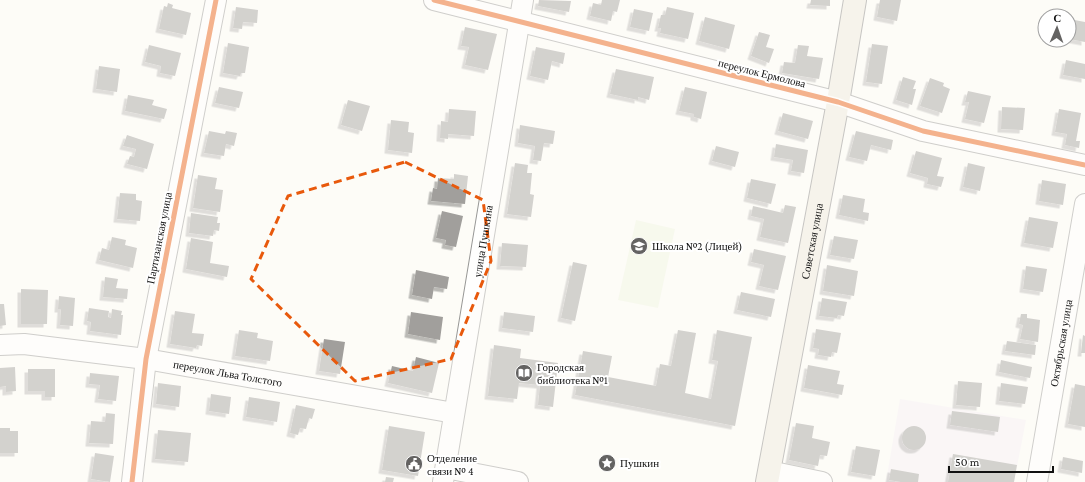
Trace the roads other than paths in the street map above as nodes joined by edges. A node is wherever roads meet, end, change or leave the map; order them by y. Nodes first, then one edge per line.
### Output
1 (216, 0) edge
2 (434, 0) edge
3 (523, 0) edge
4 (855, 0) edge
5 (519, 22) junction
6 (838, 102) junction
7 (1085, 165) edge
8 (1085, 204) edge
9 (0, 345) edge
10 (146, 359) junction
11 (454, 413) junction
12 (444, 475) edge
13 (768, 476) edge
14 (132, 482) edge
15 (518, 482) edge
16 (822, 482) edge
17 (1036, 482) edge

1 - 10 street, Партизанская улица
2 - 5 street, переулок Ермолова
3 - 5 street, улица Пушкина
4 - 6 main road, Советская улица
5 - 6 street, переулок Ермолова
5 - 11 street, улица Пушкина
6 - 7 street, переулок Ермолова
6 - 13 main road, Советская улица
8 - 17 street, Октябрьская улица
9 - 10 street, переулок Льва Толстого
10 - 11 street, переулок Льва Толстого
10 - 14 street, Партизанская улица
11 - 12 street, улица Пушкина
12 - 15 street
13 - 16 street

